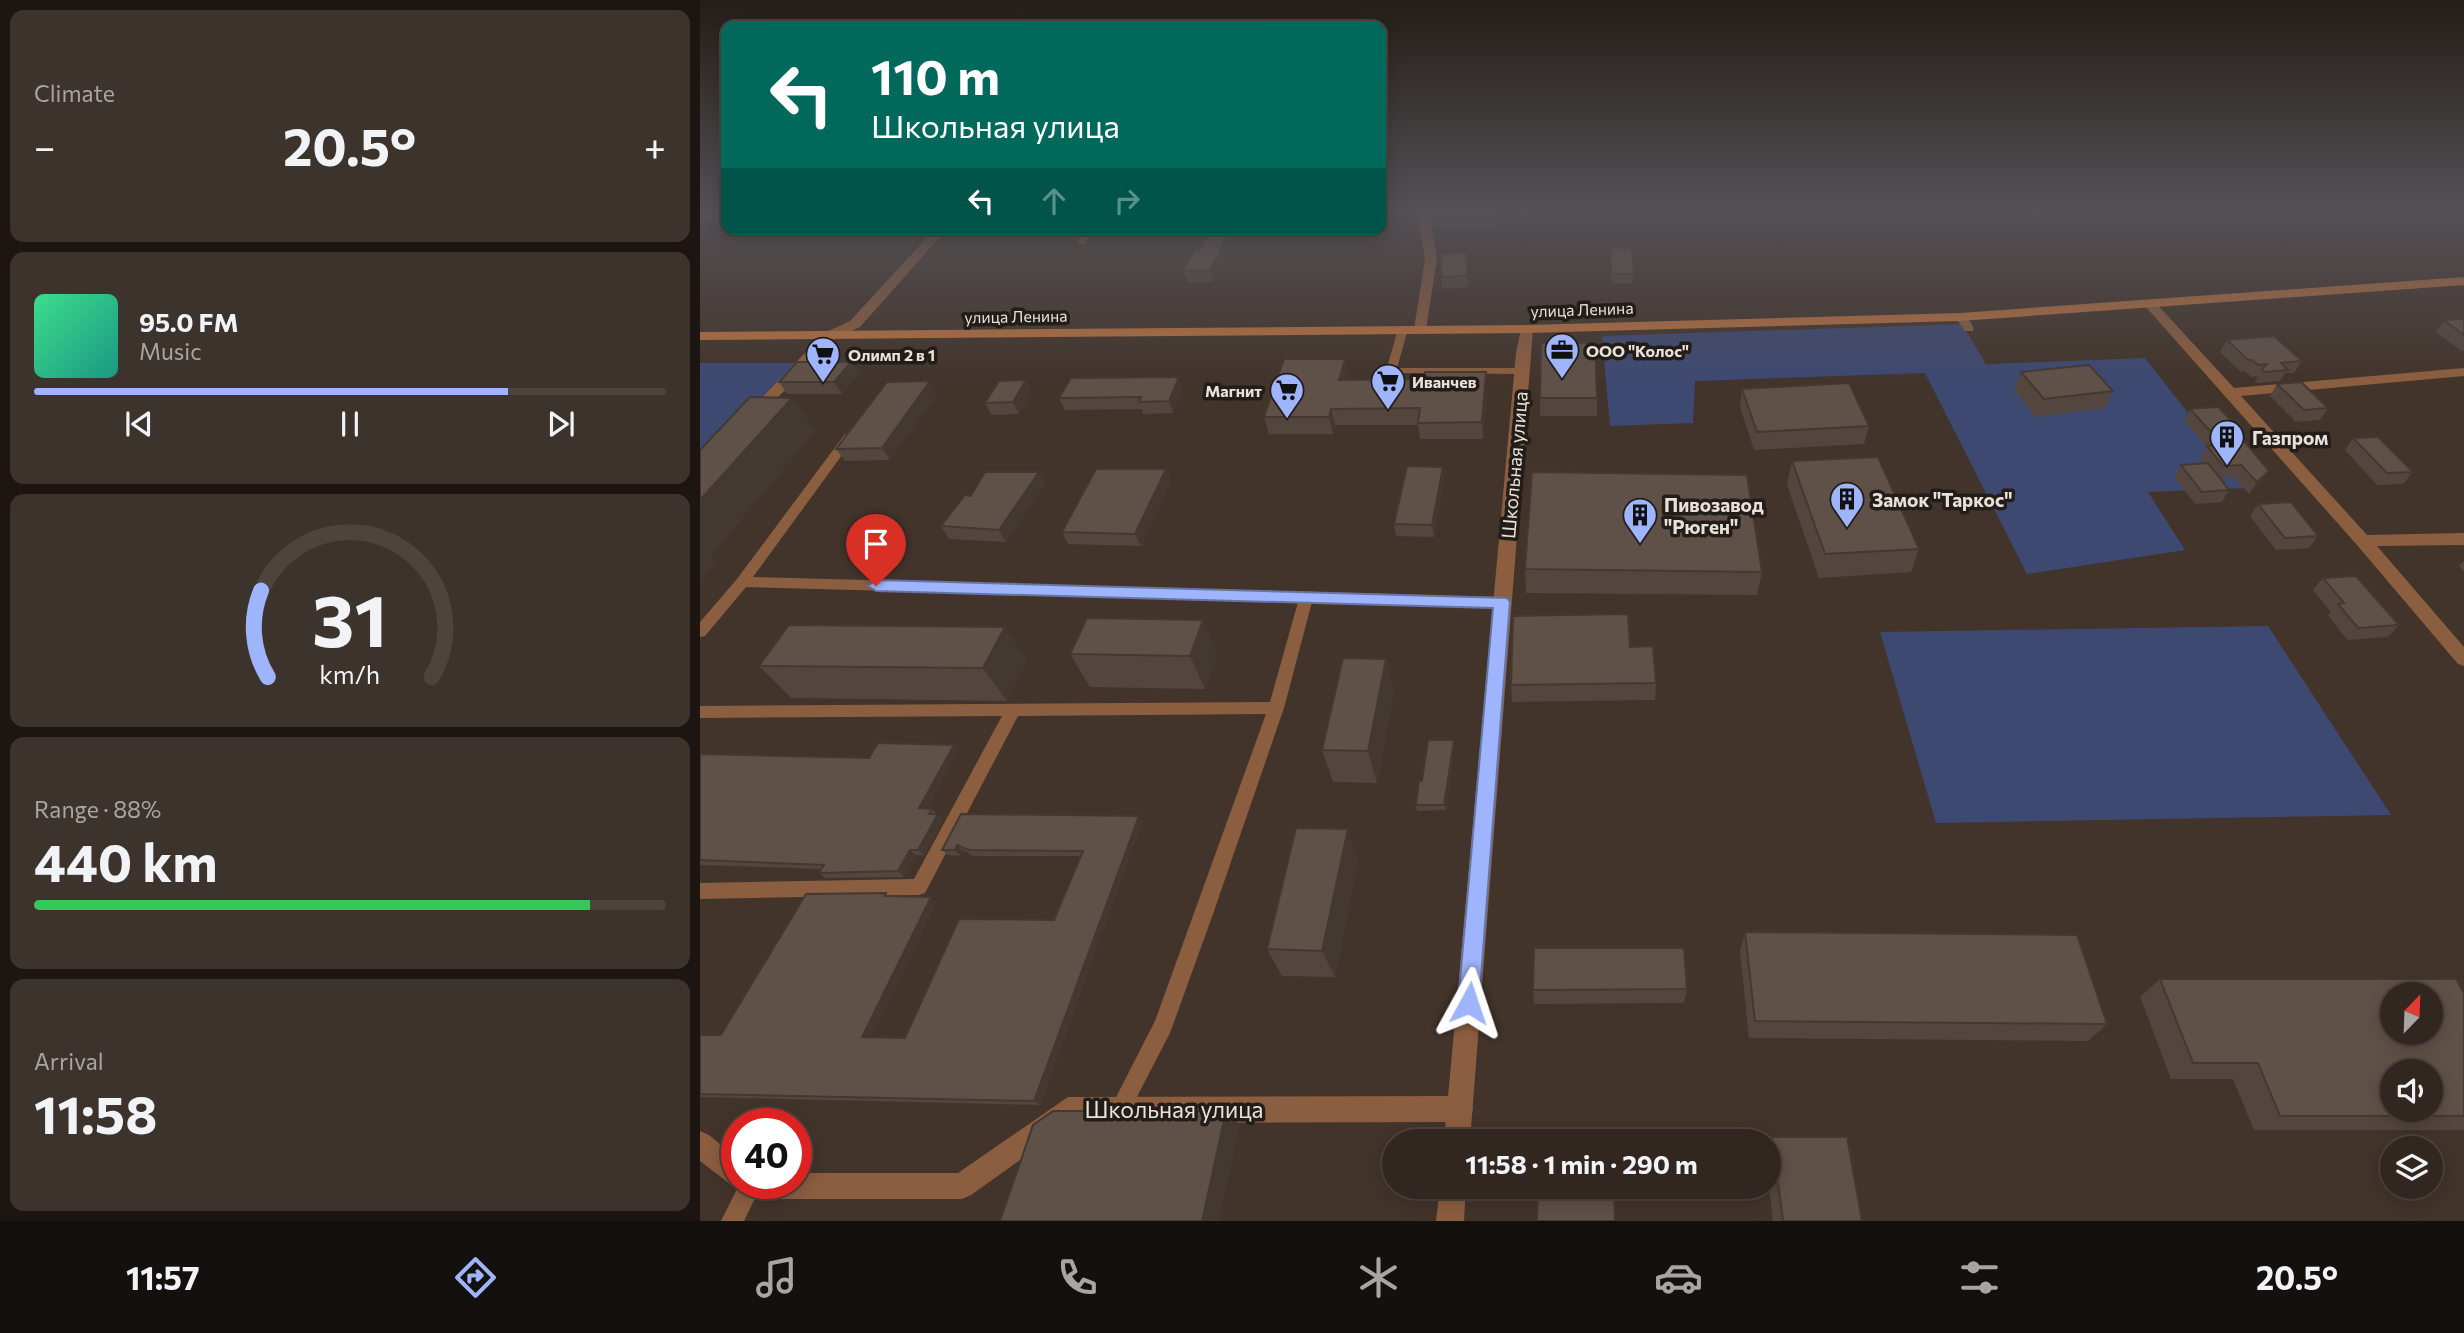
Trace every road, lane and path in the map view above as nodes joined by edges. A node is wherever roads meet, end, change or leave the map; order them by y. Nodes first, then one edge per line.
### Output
1 (906, 268) edge
2 (1430, 268) edge
3 (2464, 281) edge
4 (2150, 304) junction
5 (1960, 317) junction
6 (1527, 328) junction
7 (1403, 329) junction
8 (1420, 329) junction
9 (1969, 329) dead end
10 (700, 336) edge
11 (829, 336) junction
12 (1522, 371) junction
13 (2464, 372) edge
14 (2230, 393) junction
15 (856, 427) edge
16 (741, 428) edge
17 (2464, 539) edge
18 (2363, 541) junction
19 (742, 582) junction
20 (1306, 597) junction
21 (1502, 602) junction
22 (700, 632) edge
23 (2464, 659) edge
24 (1276, 708) junction
25 (1013, 710) junction
26 (700, 712) edge
27 (700, 891) edge
28 (1120, 1109) junction
29 (1460, 1109) junction
30 (1458, 1129) edge
31 (700, 1144) edge
32 (721, 1162) edge
33 (812, 1183) edge
34 (739, 1199) edge
35 (1452, 1199) edge
36 (732, 1221) edge
37 (1450, 1221) edge

1 - 11 street
2 - 8 street
3 - 4 main road, улица Ленина
4 - 5 main road, улица Ленина
4 - 14 street
5 - 6 main road, улица Ленина
5 - 9 lane
6 - 8 main road, улица Ленина
6 - 12 street, Школьная улица
7 - 8 main road, улица Ленина
7 - 11 main road, улица Ленина
7 - 12 lane
10 - 11 main road, улица Ленина
11 - 16 street
12 - 21 street, Школьная улица
13 - 14 street
14 - 18 street
15 - 19 lane
17 - 18 street
18 - 23 street
19 - 20 lane
19 - 22 lane
20 - 21 lane
20 - 24 lane
21 - 29 street, Школьная улица
24 - 25 lane
24 - 28 lane
25 - 26 lane
25 - 27 lane
28 - 29 street, Школьная улица
28 - 33 street, Школьная улица
29 - 30 street, Школьная улица
31 - 32 street
34 - 36 lane
35 - 37 street

